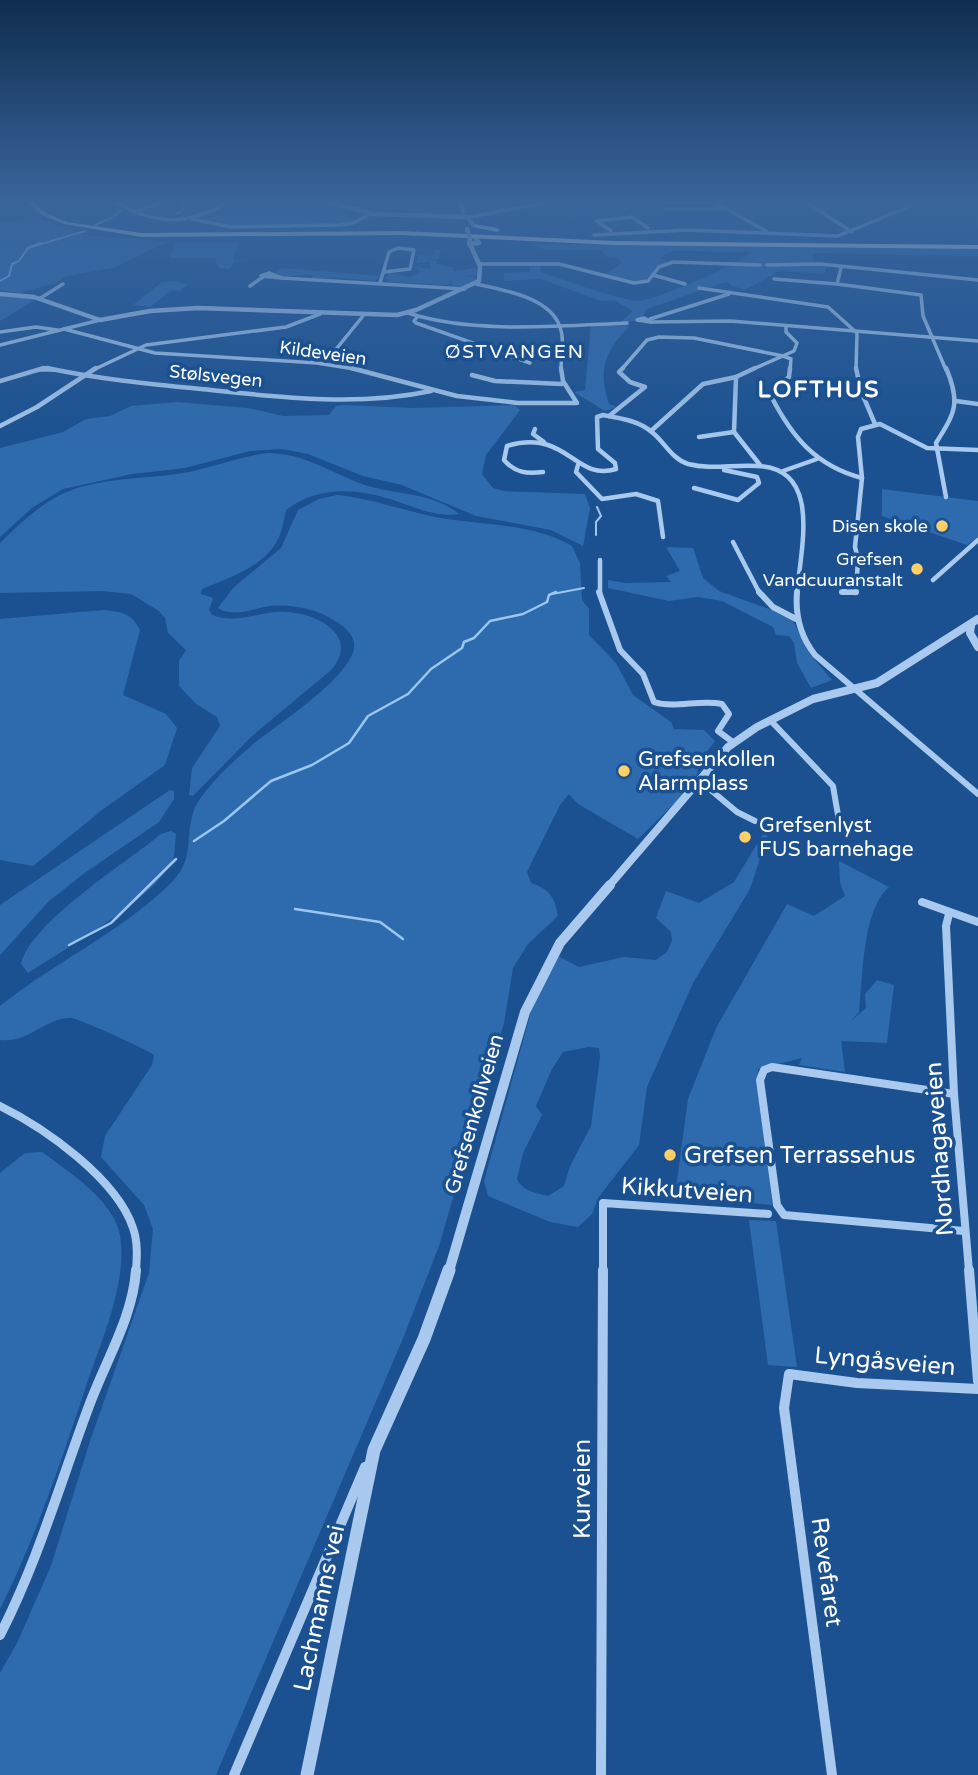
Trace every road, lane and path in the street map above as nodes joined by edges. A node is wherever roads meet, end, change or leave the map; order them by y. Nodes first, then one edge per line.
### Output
1 (256, 282) edge
2 (357, 282) edge
3 (626, 282) edge
4 (645, 282) edge
5 (677, 282) edge
6 (810, 282) edge
7 (380, 283) joint
8 (63, 284) dead end
9 (476, 284) joint
10 (685, 284) dead end
11 (837, 284) joint
12 (250, 286) dead end
13 (699, 288) dead end
14 (465, 289) junction
15 (0, 293) edge
16 (729, 294) junction
17 (39, 299) junction
18 (410, 312) junction
19 (320, 314) junction
20 (363, 316) junction
21 (419, 316) junction
22 (100, 320) junction
23 (627, 323) dead end
24 (560, 324) junction
25 (786, 326) junction
26 (64, 329) junction
27 (58, 330) junction
28 (0, 332) edge
29 (857, 332) junction
30 (932, 338) junction
31 (978, 341) edge
32 (0, 345) edge
33 (134, 349) junction
34 (783, 356) junction
35 (530, 363) dead end
36 (324, 364) junction
37 (472, 375) dead end
38 (736, 377) junction
39 (86, 378) junction
40 (0, 381) edge
41 (562, 384) junction
42 (431, 391) junction
43 (956, 401) junction
44 (978, 404) edge
45 (608, 415) junction
46 (875, 424) junction
47 (0, 426) edge
48 (536, 429) dead end
49 (651, 431) junction
50 (734, 432) junction
51 (699, 437) dead end
52 (544, 443) junction
53 (936, 449) junction
54 (978, 450) edge
55 (817, 459) junction
56 (578, 465) junction
57 (761, 465) junction
58 (717, 467) junction
59 (783, 471) junction
60 (543, 472) dead end
61 (862, 478) junction
62 (694, 488) dead end
63 (946, 497) dead end
64 (663, 537) dead end
65 (978, 540) edge
66 (733, 542) dead end
67 (975, 547) edge
68 (600, 560) dead end
69 (933, 580) dead end
70 (842, 592) dead end
71 (796, 619) junction
72 (978, 619) edge
73 (971, 626) junction
74 (978, 647) edge
75 (853, 689) junction
76 (770, 720) junction
77 (734, 743) junction
78 (700, 780) junction
79 (978, 794) edge
80 (755, 821) dead end
81 (839, 821) dead end
82 (922, 902) dead end
83 (949, 914) junction
84 (978, 922) edge
85 (954, 1094) junction
86 (0, 1105) edge
87 (603, 1203) joint
88 (768, 1214) dead end
89 (964, 1231) junction
90 (789, 1374) joint
91 (978, 1381) edge
92 (978, 1389) edge
93 (373, 1450) joint
94 (358, 1499) junction
95 (0, 1635) edge
96 (234, 1775) edge
97 (307, 1775) edge
98 (601, 1775) edge
99 (832, 1775) edge

1 - 12 street
2 - 7 street
3 - 4 street
5 - 10 street
6 - 11 street
7 - 14 street
8 - 17 street
9 - 14 street
9 - 24 street
11 - 30 street
13 - 16 street
14 - 18 street
15 - 17 street
16 - 25 street
16 - 29 street
17 - 22 street
18 - 20 street
18 - 21 street
19 - 20 street
19 - 22 street
19 - 33 street
20 - 36 street
21 - 24 street
21 - 35 street
22 - 26 street
23 - 24 street
24 - 41 street
25 - 29 street
25 - 34 street
26 - 27 street
26 - 33 street, Kildeveien
27 - 28 street
27 - 32 street
29 - 30 street
29 - 46 street
30 - 31 street
30 - 43 street
33 - 36 street, Kildeveien
33 - 39 street
34 - 38 street
34 - 45 street
34 - 55 street
36 - 42 street, Kildeveien
37 - 41 street
38 - 49 street
38 - 50 street
39 - 40 street, Stølsvegen
39 - 42 street, Stølsvegen
39 - 47 street
41 - 42 street, Kildeveien
43 - 44 street
43 - 53 street
45 - 49 street
45 - 56 street
46 - 53 street
46 - 61 street
48 - 52 street
49 - 58 street
50 - 51 street
50 - 57 street
52 - 56 street
52 - 60 street
53 - 54 street
53 - 63 street
55 - 59 street
55 - 61 street
56 - 64 street
57 - 58 street
57 - 59 street
58 - 62 street
59 - 71 street
61 - 70 street
65 - 67 street
66 - 71 street
67 - 69 street
68 - 77 street
71 - 75 street
72 - 73 street, Grefsenkollveien
73 - 74 street
73 - 75 street, Grefsenkollveien
75 - 76 street, Grefsenkollveien
75 - 79 street
76 - 77 street, Grefsenkollveien
76 - 81 street
77 - 78 street, Grefsenkollveien
78 - 80 street
78 - 93 street, Grefsenkollveien
82 - 83 street
83 - 84 street
83 - 85 street, Nordhagaveien
85 - 89 street, Nordhagaveien
85 - 89 street
86 - 95 street
87 - 88 street, Kikkutveien
87 - 98 street, Kurveien
89 - 91 street, Nordhagaveien
90 - 92 street, Lyngåsveien
90 - 99 street, Revefaret
93 - 94 street, Lachmanns vei
94 - 96 street
94 - 97 street, Lachmanns vei

